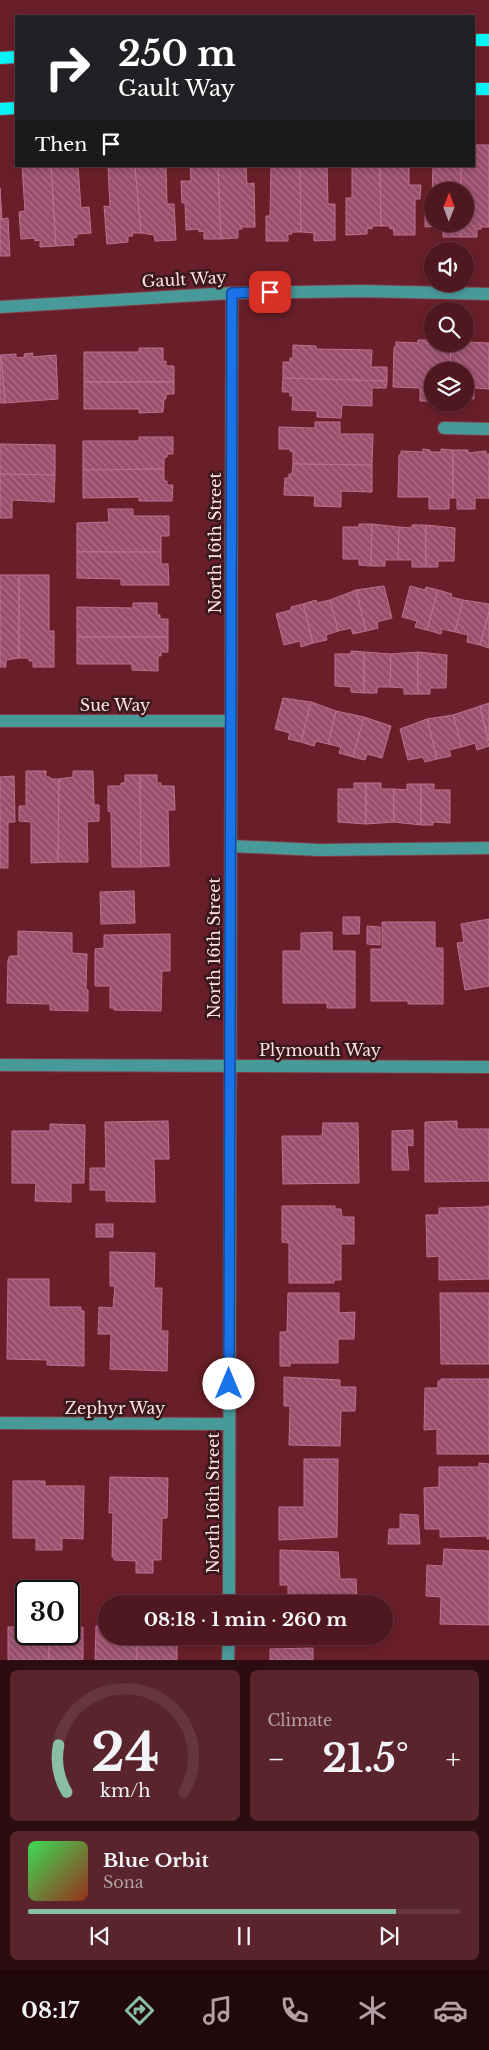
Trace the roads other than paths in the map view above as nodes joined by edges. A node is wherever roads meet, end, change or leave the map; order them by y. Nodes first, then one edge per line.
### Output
1 (475, 40) edge
2 (489, 40) edge
3 (15, 57) edge
4 (0, 58) edge
5 (475, 89) edge
6 (489, 89) edge
7 (15, 108) edge
8 (0, 109) edge
9 (232, 293) junction
10 (489, 294) edge
11 (0, 306) edge
12 (444, 428) dead end
13 (489, 429) edge
14 (0, 721) edge
15 (231, 721) junction
16 (231, 846) junction
17 (489, 848) edge
18 (0, 1065) edge
19 (230, 1066) junction
20 (489, 1067) edge
21 (0, 1423) edge
22 (229, 1424) junction
23 (229, 1595) edge
24 (228, 1645) edge
25 (228, 1660) edge

1 - 2 main road
3 - 4 main road
5 - 6 main road
7 - 8 main road
9 - 10 street, Gault Way
9 - 11 street, Gault Way
9 - 15 street, North 16th Street
12 - 13 street
14 - 15 street, Sue Way
15 - 16 street, North 16th Street
16 - 17 street
16 - 19 street, North 16th Street
18 - 19 street, Plymouth Way
19 - 20 street, Plymouth Way
19 - 22 street, North 16th Street
21 - 22 street, Zephyr Way
22 - 23 street, North 16th Street
24 - 25 street

